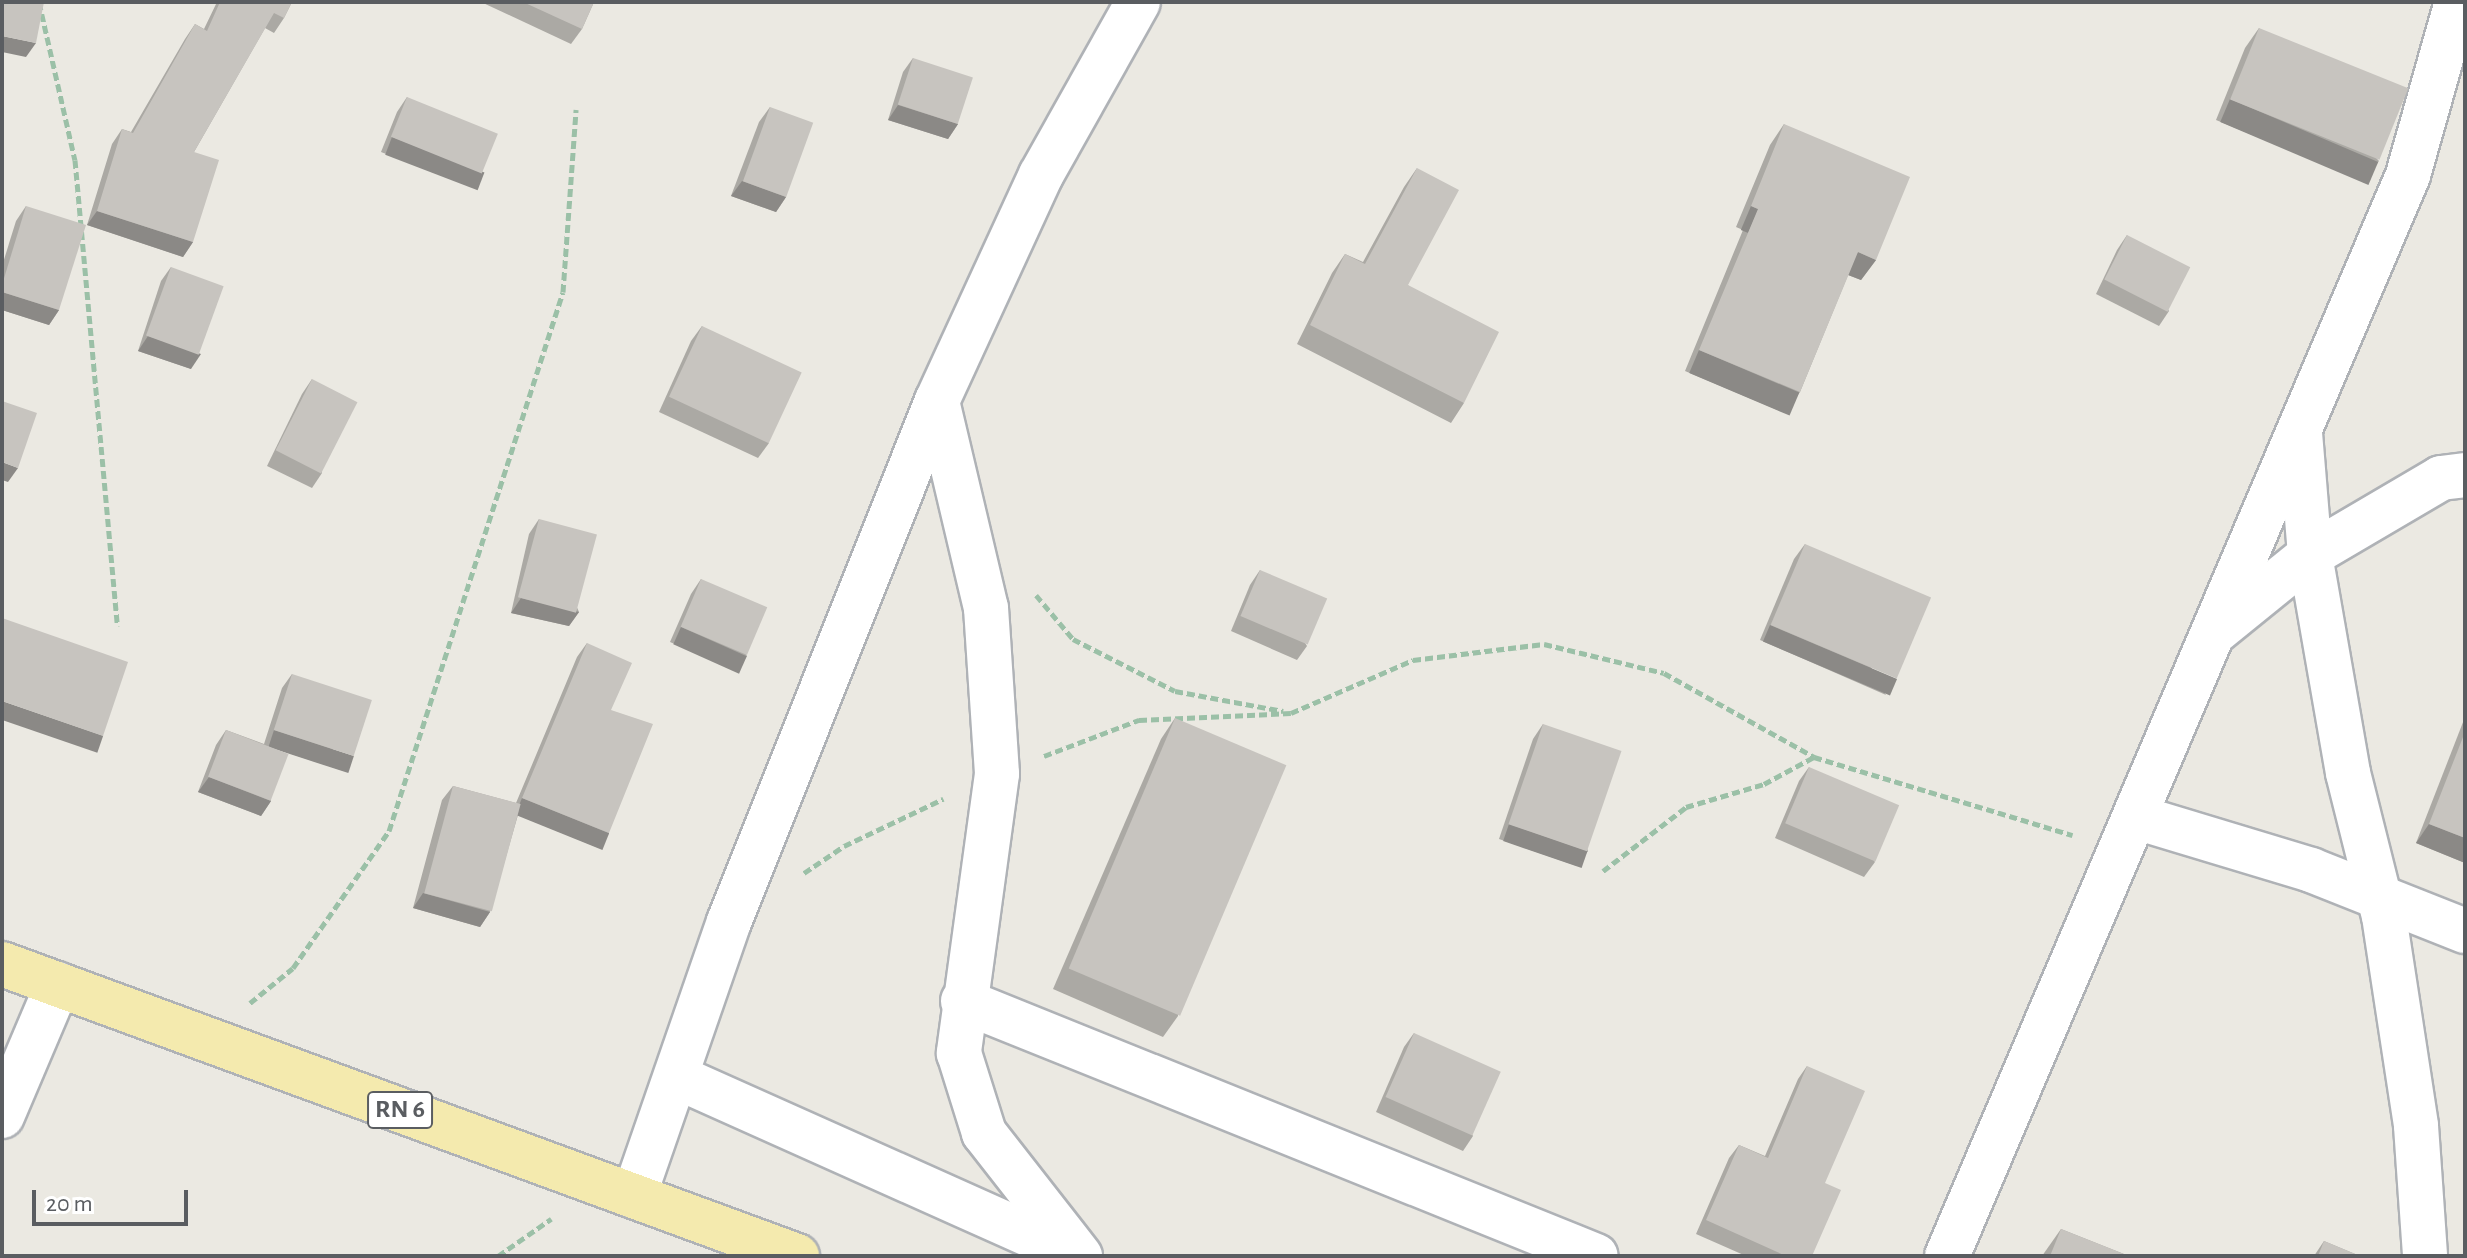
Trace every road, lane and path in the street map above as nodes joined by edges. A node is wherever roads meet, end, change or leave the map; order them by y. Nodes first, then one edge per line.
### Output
1 (39, 2) edge
2 (1138, 2) edge
3 (2457, 2) edge
4 (576, 109) dead end
5 (937, 401) junction
6 (2300, 427) junction
7 (2465, 475) edge
8 (2310, 555) junction
9 (1034, 593) dead end
10 (117, 626) dead end
11 (2210, 636) junction
12 (1291, 713) junction
13 (1814, 757) junction
14 (997, 774) junction
15 (2129, 834) junction
16 (1603, 871) dead end
17 (793, 880) dead end
18 (2379, 895) junction
19 (2465, 931) edge
20 (2, 964) edge
21 (58, 984) junction
22 (963, 1001) junction
23 (205, 1039) junction
24 (677, 1077) junction
25 (2, 1116) edge
26 (634, 1196) junction
27 (797, 1256) edge
28 (1079, 1256) edge
29 (1596, 1256) edge
30 (1947, 1256) edge
31 (2425, 1256) edge

1 - 10 path
2 - 5 street
3 - 6 street
4 - 23 path
5 - 14 street
5 - 24 street
6 - 8 street
6 - 11 street
7 - 8 street
8 - 11 street
8 - 18 street
9 - 12 path
11 - 15 street
12 - 13 path
12 - 14 path
13 - 15 path
13 - 16 path
14 - 17 path
14 - 22 street
15 - 18 street
15 - 30 street
18 - 19 street
18 - 31 street
20 - 21 main road, RN 6
21 - 23 main road, RN 6
21 - 25 street
22 - 28 street
22 - 29 street
23 - 26 main road, RN 6
24 - 26 street
24 - 28 street
26 - 27 main road, RN 6

